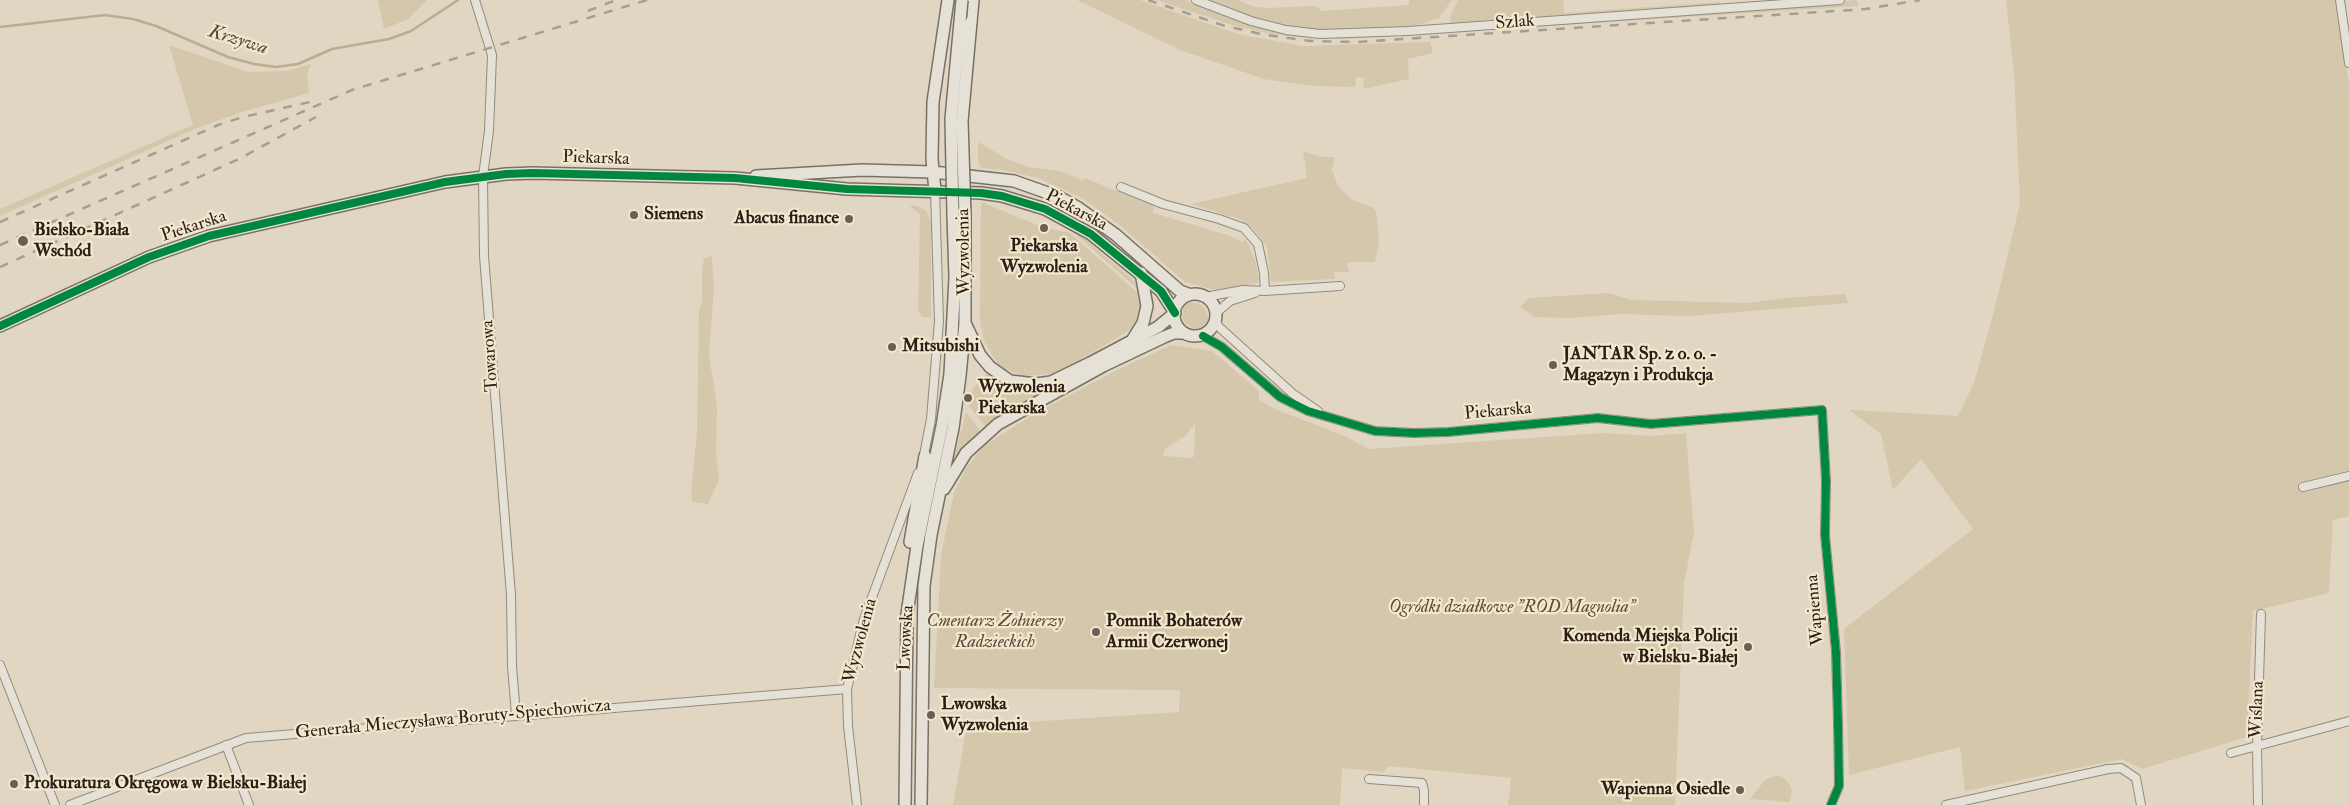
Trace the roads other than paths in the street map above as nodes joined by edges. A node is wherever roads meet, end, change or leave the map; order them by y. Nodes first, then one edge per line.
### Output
1 (475, 0) edge
2 (948, 0) edge
3 (962, 0) edge
4 (973, 0) edge
5 (1196, 0) edge
6 (1840, 0) edge
7 (2340, 0) edge
8 (2349, 63) edge
9 (933, 172) junction
10 (484, 176) junction
11 (735, 178) junction
12 (1120, 186) dead end
13 (935, 191) junction
14 (959, 215) junction
15 (1141, 273) junction
16 (1340, 286) dead end
17 (1265, 291) junction
18 (1188, 294) junction
19 (1205, 297) junction
20 (1175, 313) junction
21 (1215, 317) junction
22 (965, 323) junction
23 (0, 326) edge
24 (1184, 333) junction
25 (1203, 336) junction
26 (1132, 340) junction
27 (1822, 410) joint
28 (1326, 416) junction
29 (925, 456) junction
30 (932, 473) joint
31 (2349, 476) edge
32 (2303, 487) dead end
33 (938, 502) junction
34 (911, 580) junction
35 (2261, 614) dead end
36 (0, 665) edge
37 (847, 688) junction
38 (516, 715) junction
39 (2349, 721) edge
40 (226, 745) junction
41 (2257, 746) junction
42 (2231, 753) dead end
43 (1369, 779) dead end
44 (55, 805) edge
45 (70, 805) edge
46 (249, 805) edge
47 (857, 805) edge
48 (905, 805) edge
49 (921, 805) edge
50 (1424, 805) edge
51 (1831, 805) edge
52 (1946, 805) edge
53 (2141, 805) edge
54 (2258, 805) edge

1 - 10 street, Towarowa
2 - 9 main road
3 - 14 main road, Wyzwolenia, bridge
4 - 14 main road, Wyzwolenia, bridge
5 - 6 street, Szlak
7 - 8 street
9 - 11 main road, Piekarska
9 - 13 main road
9 - 18 main road, Piekarska
10 - 11 main road, Piekarska
10 - 23 main road, Piekarska
10 - 38 street, Towarowa
11 - 13 main road, Piekarska
12 - 17 street
13 - 15 main road, Piekarska
13 - 29 street, Wyzwolenia
14 - 22 main road, Wyzwolenia
14 - 30 main road, Wyzwolenia
15 - 20 main road, Piekarska
15 - 26 main road
16 - 17 street
17 - 19 street
17 - 21 street
18 - 19 main road
18 - 20 main road
19 - 21 main road
20 - 24 main road
20 - 26 main road
21 - 25 main road
21 - 28 street, Piekarska
22 - 26 main road
22 - 33 main road, Wyzwolenia
24 - 25 main road
24 - 33 main road
25 - 28 street, Piekarska
27 - 28 street, Piekarska
27 - 51 street, Wapienna
29 - 34 main road
29 - 37 street, Wyzwolenia
30 - 34 main road, Lwowska
31 - 32 street
33 - 49 main road, Lwowska
34 - 48 main road, Lwowska
35 - 41 street, Wiślana
36 - 44 street
37 - 38 street, Generała Mieczysława Boruty-Spiechowicza
37 - 47 street, Wyzwolenia
38 - 40 street, Generała Mieczysława Boruty-Spiechowicza
39 - 41 street
40 - 45 street, Generała Mieczysława Boruty-Spiechowicza
40 - 46 street
41 - 42 street
41 - 54 street, Wiślana
43 - 50 street
52 - 53 street

